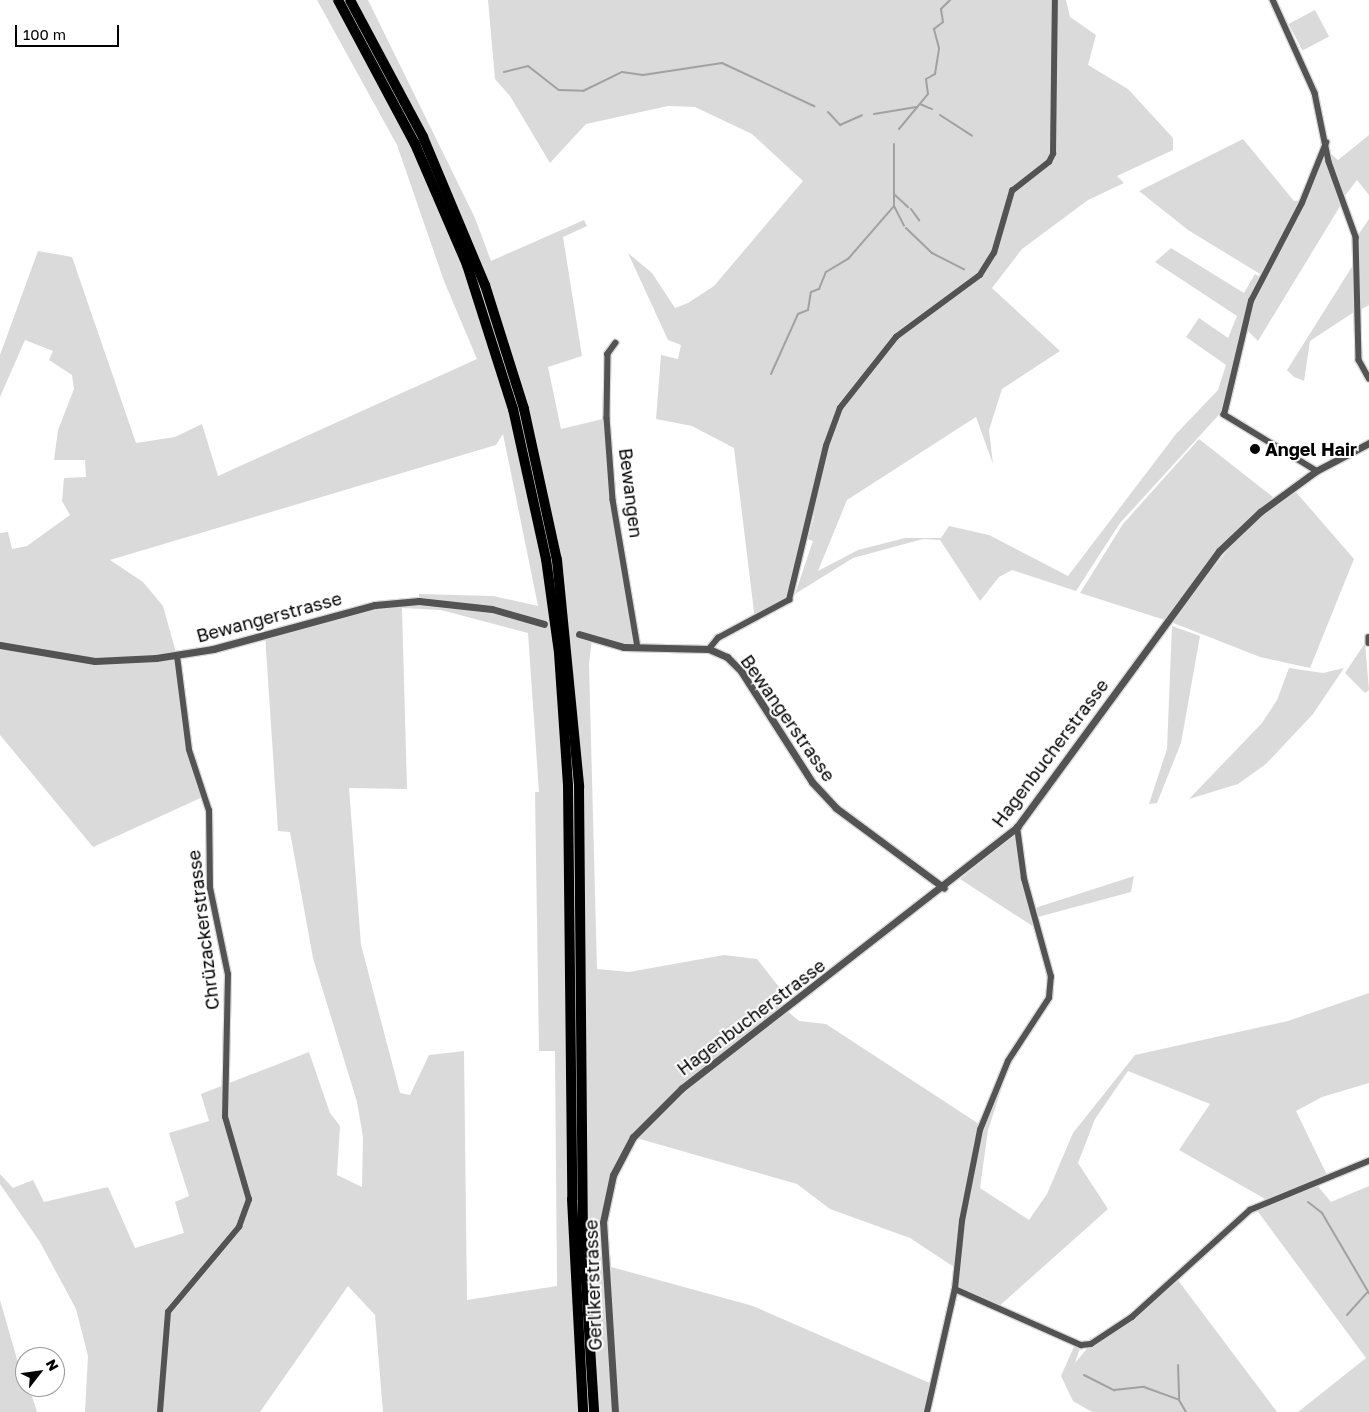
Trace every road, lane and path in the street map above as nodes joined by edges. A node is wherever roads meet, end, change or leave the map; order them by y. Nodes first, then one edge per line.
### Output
1 (338, 0) edge
2 (350, 0) edge
3 (1055, 0) edge
4 (1273, 0) edge
5 (1326, 143) junction
6 (616, 343) dead end
7 (1369, 378) edge
8 (1369, 443) edge
9 (1316, 471) junction
10 (544, 624) tunnel mouth
11 (579, 634) tunnel mouth
12 (1369, 637) edge
13 (1369, 643) edge
14 (0, 645) edge
15 (638, 648) junction
16 (709, 649) junction
17 (177, 656) junction
18 (1017, 827) junction
19 (944, 888) junction
20 (635, 1134) joint
21 (1369, 1161) edge
22 (955, 1289) junction
23 (160, 1412) edge
24 (583, 1412) edge
25 (594, 1412) edge
26 (615, 1412) edge
27 (927, 1412) edge

1 - 24 highway
2 - 25 highway
3 - 16 street
4 - 5 street
5 - 7 street
5 - 9 street
6 - 15 street, Bewangen
8 - 9 street, Hagenbucherstrasse
9 - 18 street, Hagenbucherstrasse
10 - 17 street, Bewangerstrasse
11 - 15 street
12 - 13 street
14 - 17 street, Bewangerstrasse
15 - 16 street
16 - 19 street, Bewangerstrasse
17 - 23 street, Chrüzackerstrasse
18 - 19 street, Hagenbucherstrasse
18 - 22 street
19 - 20 street, Hagenbucherstrasse
20 - 26 street, Gerlikerstrasse
21 - 22 street
22 - 27 street

